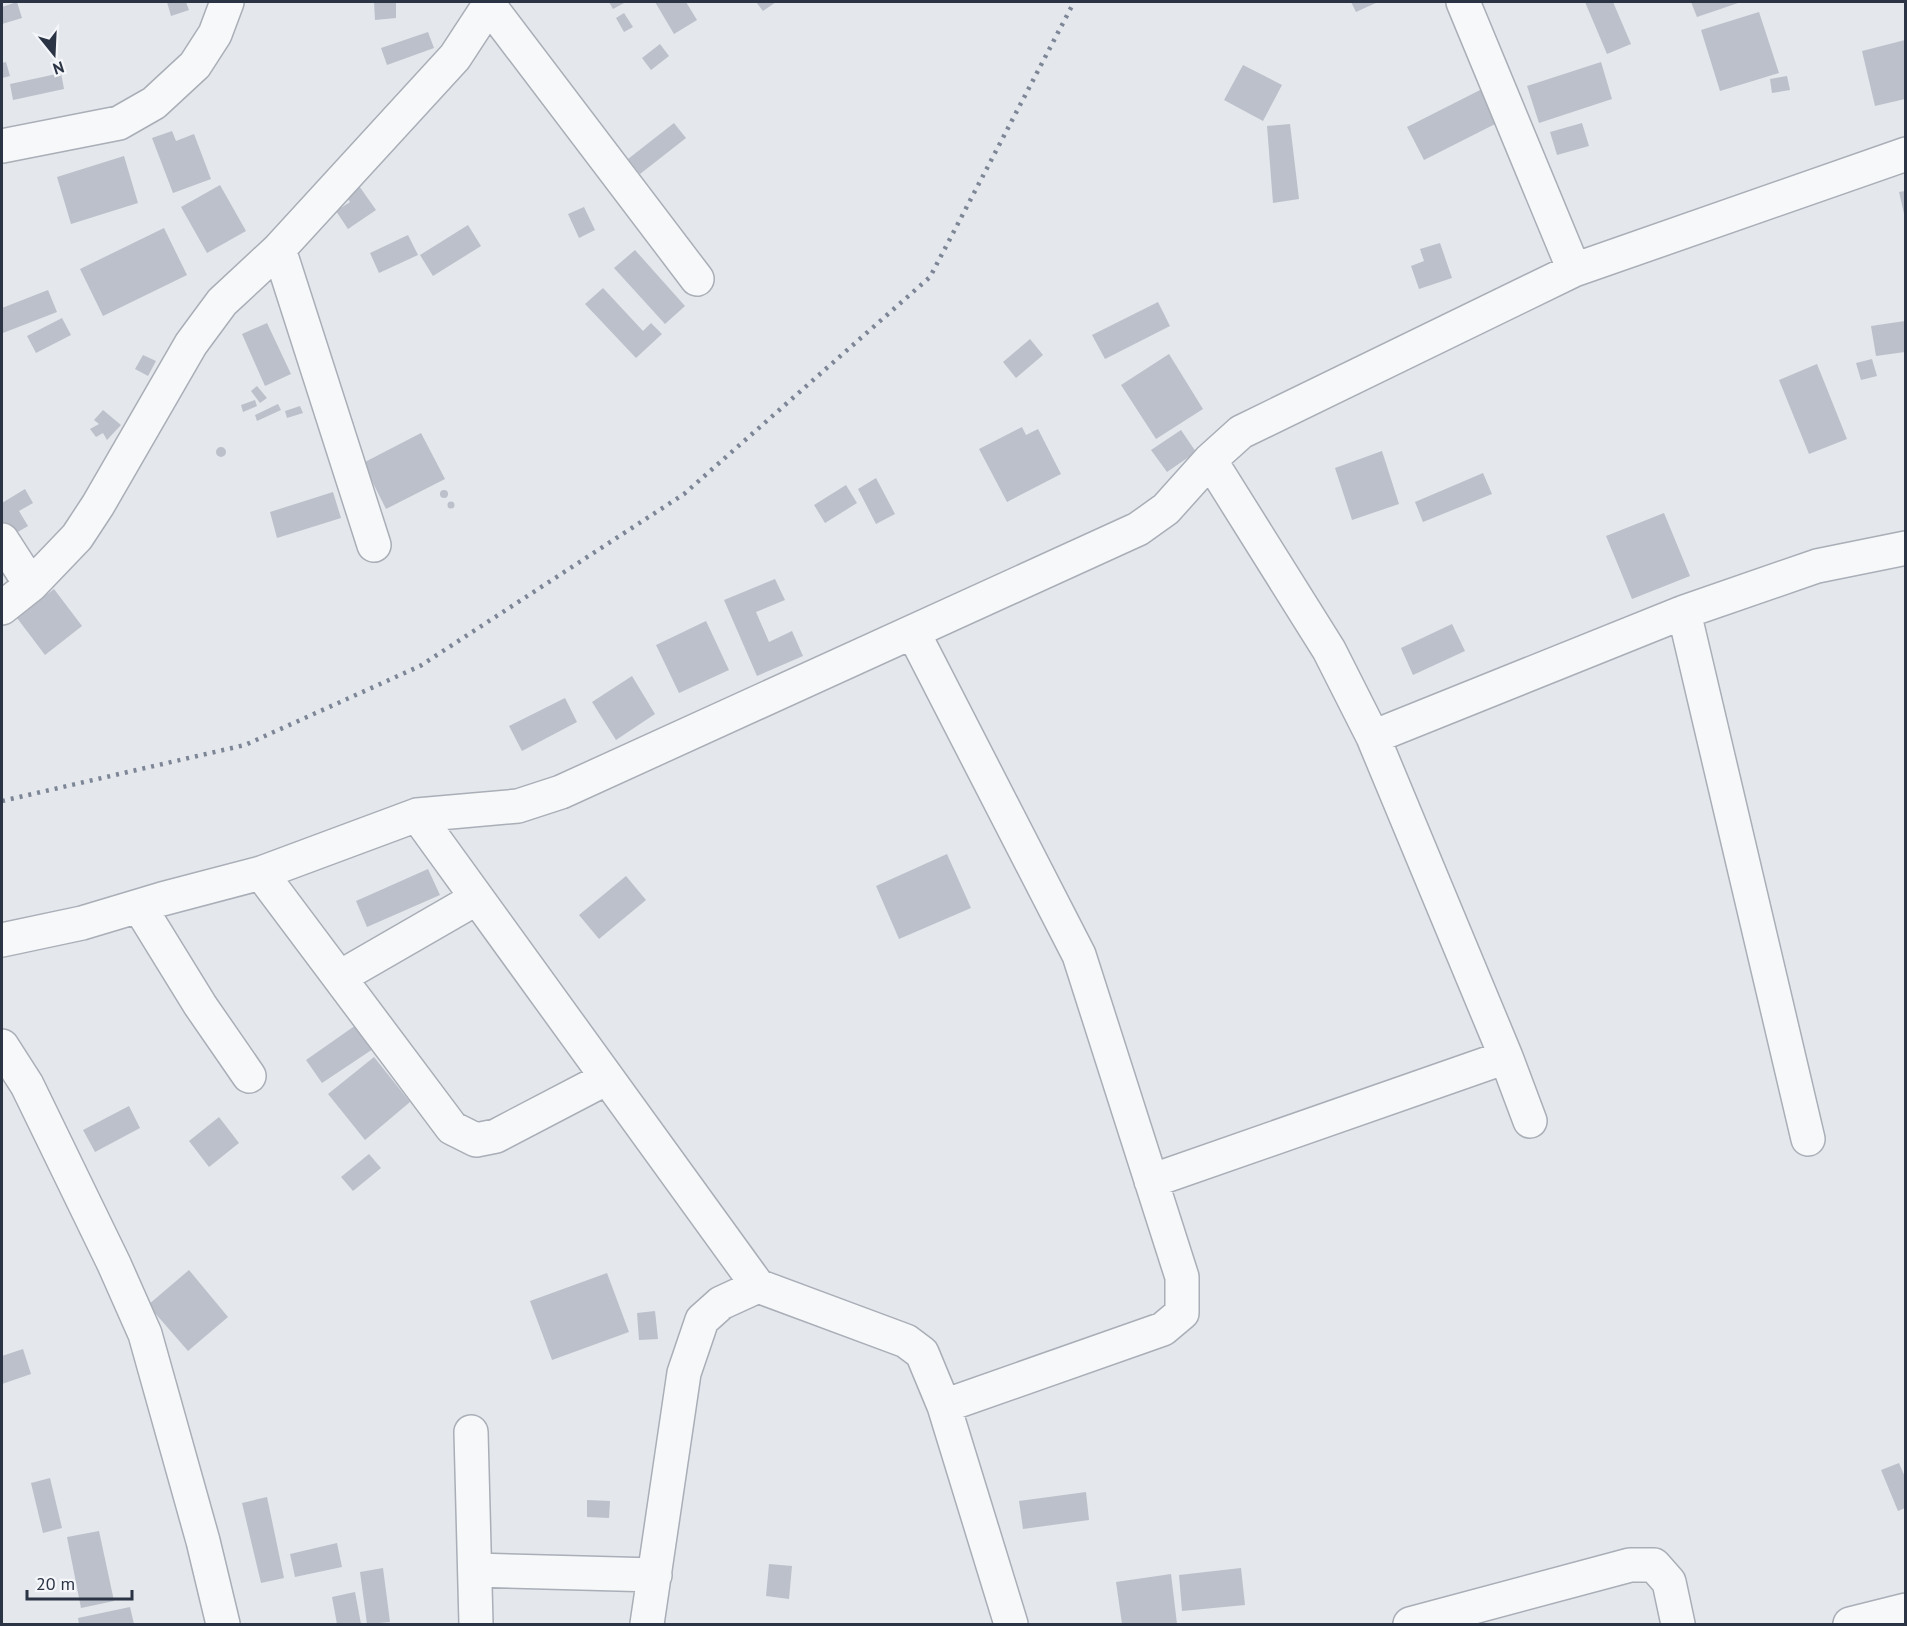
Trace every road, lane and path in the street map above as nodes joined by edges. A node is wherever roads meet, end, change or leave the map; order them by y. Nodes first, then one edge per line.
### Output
1 (227, 2) edge
2 (1463, 2) edge
3 (490, 3) edge
4 (2, 146) edge
5 (1905, 154) edge
6 (279, 249) junction
7 (1574, 270) junction
8 (697, 279) dead end
9 (1210, 460) junction
10 (2, 540) edge
11 (374, 545) dead end
12 (1905, 548) edge
13 (31, 585) junction
14 (2, 608) edge
15 (1684, 612) junction
16 (913, 632) junction
17 (1373, 737) junction
18 (417, 815) junction
19 (261, 873) junction
20 (477, 898) junction
21 (139, 906) junction
22 (2, 940) edge
23 (340, 977) junction
24 (2, 1046) edge
25 (1506, 1057) junction
26 (249, 1076) dead end
27 (607, 1078) junction
28 (1530, 1121) dead end
29 (1808, 1139) dead end
30 (1151, 1181) junction
31 (758, 1286) junction
32 (944, 1406) junction
33 (471, 1432) dead end
34 (474, 1570) junction
35 (655, 1575) junction
36 (1905, 1610) edge
37 (223, 1624) edge
38 (476, 1624) edge
39 (647, 1624) edge
40 (1011, 1624) edge
41 (1410, 1624) edge
42 (1678, 1624) edge
43 (1850, 1624) edge

1 - 4 street
2 - 7 street
3 - 6 street
3 - 8 street
5 - 7 street
6 - 11 street
6 - 13 street
7 - 9 street
9 - 16 street
9 - 17 street
10 - 13 street
12 - 15 street
13 - 14 street
15 - 17 street
15 - 29 street
16 - 18 street
16 - 30 street
17 - 25 street
18 - 19 street
18 - 20 street
19 - 21 street
19 - 23 street
20 - 23 street
20 - 27 street
21 - 22 street
21 - 26 street
23 - 27 street
24 - 37 street
25 - 28 street
25 - 30 street
27 - 31 street
30 - 32 street
31 - 32 street
31 - 35 street
32 - 40 street
33 - 34 street
34 - 35 street
34 - 38 street
35 - 39 street
36 - 43 street
41 - 42 street

